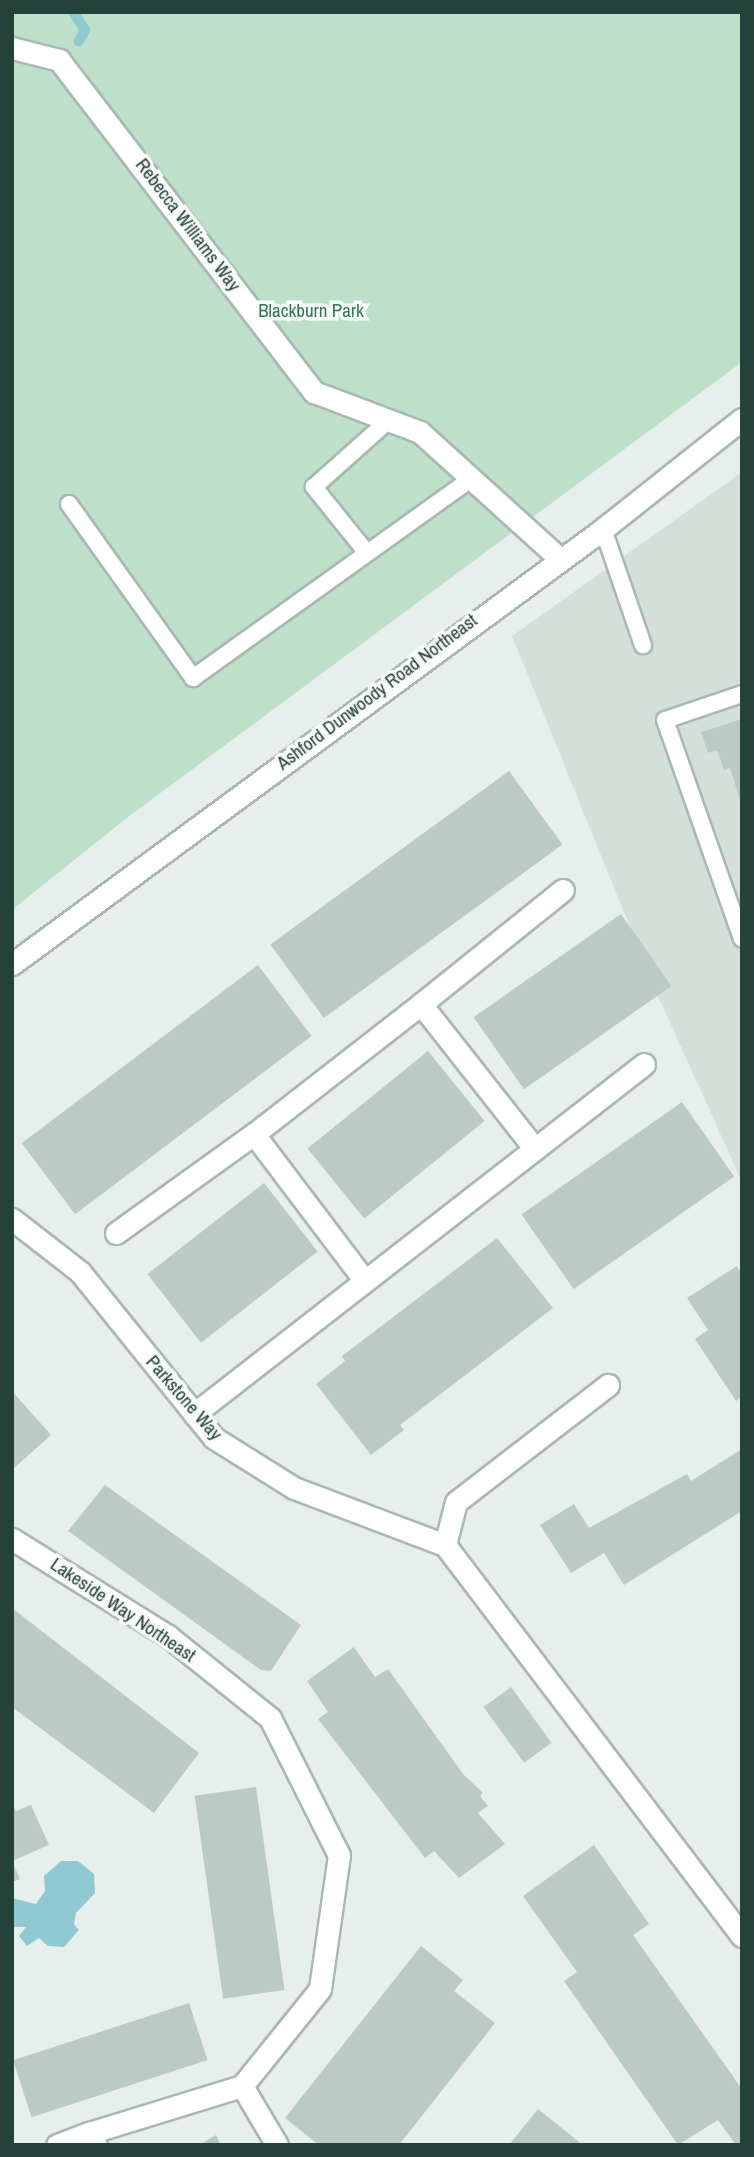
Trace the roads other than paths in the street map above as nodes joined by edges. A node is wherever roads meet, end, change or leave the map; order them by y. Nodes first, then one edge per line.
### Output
1 (12, 48) edge
2 (742, 419) edge
3 (389, 420) junction
4 (472, 478) junction
5 (69, 503) dead end
6 (603, 529) junction
7 (367, 553) junction
8 (558, 557) junction
9 (643, 645) dead end
10 (742, 694) edge
11 (564, 890) dead end
12 (742, 939) edge
13 (12, 964) edge
14 (421, 1004) junction
15 (644, 1064) dead end
16 (254, 1134) junction
17 (534, 1149) junction
18 (12, 1219) edge
19 (116, 1233) dead end
20 (365, 1281) junction
21 (608, 1385) dead end
22 (194, 1414) junction
23 (12, 1539) edge
24 (445, 1545) junction
25 (742, 1936) edge
26 (242, 2086) junction
27 (92, 2139) edge
28 (57, 2145) edge
29 (277, 2145) edge

1 - 3 street, Rebecca Williams Way
2 - 6 street, Ashford Dunwoody Road Northeast
3 - 4 street, Rebecca Williams Way
3 - 7 lane
4 - 7 lane
4 - 8 street, Rebecca Williams Way
5 - 7 lane
6 - 8 street, Ashford Dunwoody Road Northeast
6 - 9 lane
8 - 13 street, Ashford Dunwoody Road Northeast
10 - 12 lane
11 - 14 street
14 - 16 street
14 - 17 street
15 - 17 street
16 - 19 street
16 - 20 street
17 - 20 street
18 - 22 street, Parkstone Way
20 - 22 street
21 - 24 street
22 - 24 street, Parkstone Way
23 - 26 street, Lakeside Way Northeast
24 - 25 street
26 - 27 street
26 - 29 street
27 - 28 street

